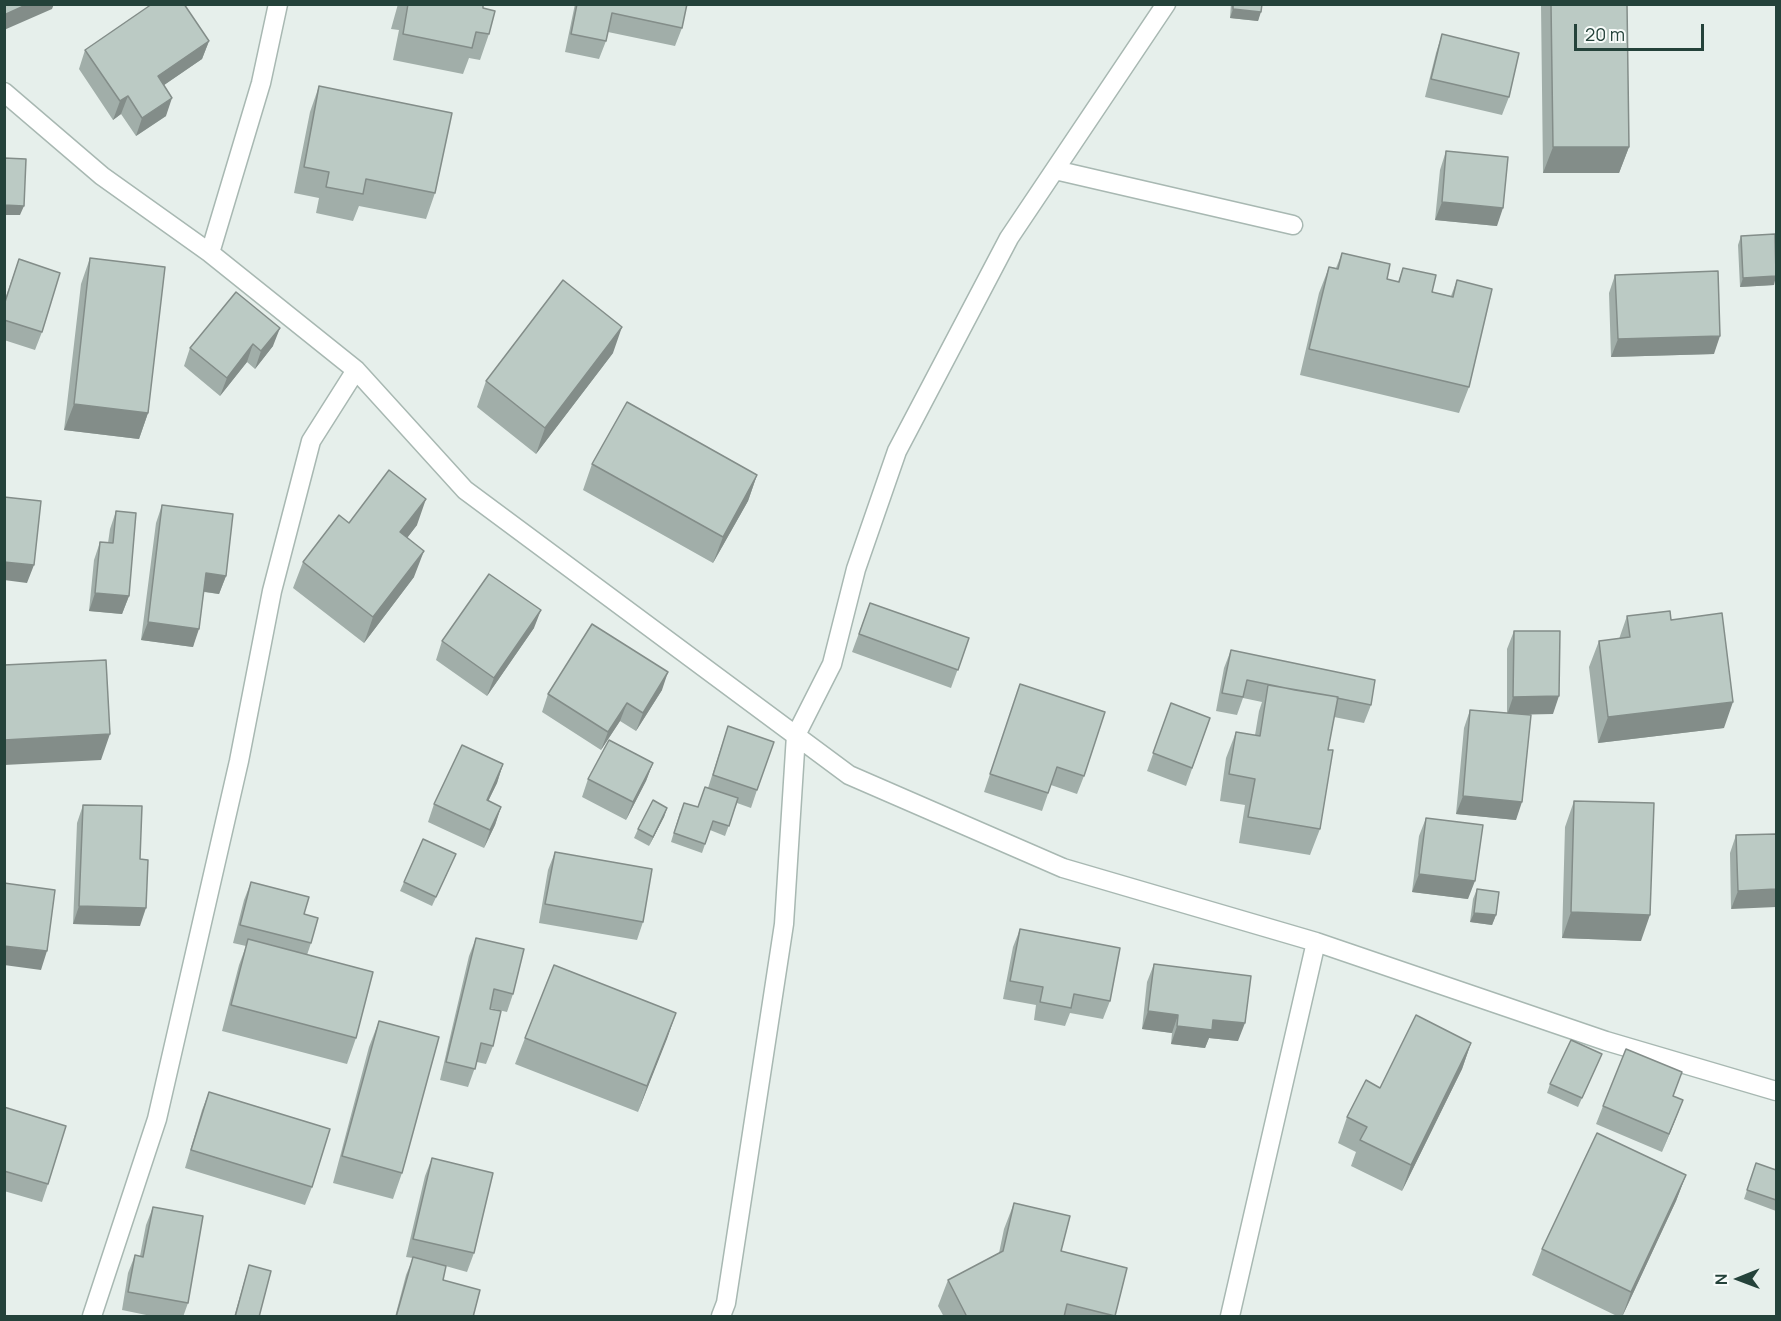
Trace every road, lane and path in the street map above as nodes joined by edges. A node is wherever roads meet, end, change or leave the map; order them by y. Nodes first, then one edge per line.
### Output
1 (278, 4) edge
2 (1166, 4) edge
3 (4, 92) edge
4 (1055, 170) junction
5 (1293, 225) dead end
6 (210, 253) junction
7 (356, 370) junction
8 (796, 735) junction
9 (1316, 942) junction
10 (1776, 1090) edge
11 (92, 1317) edge
12 (721, 1317) edge
13 (1230, 1317) edge

1 - 6 street
2 - 4 street
3 - 6 street
4 - 5 street
4 - 8 street
6 - 7 street
7 - 8 street
7 - 11 street
8 - 9 street
8 - 12 street
9 - 10 street
9 - 13 street

